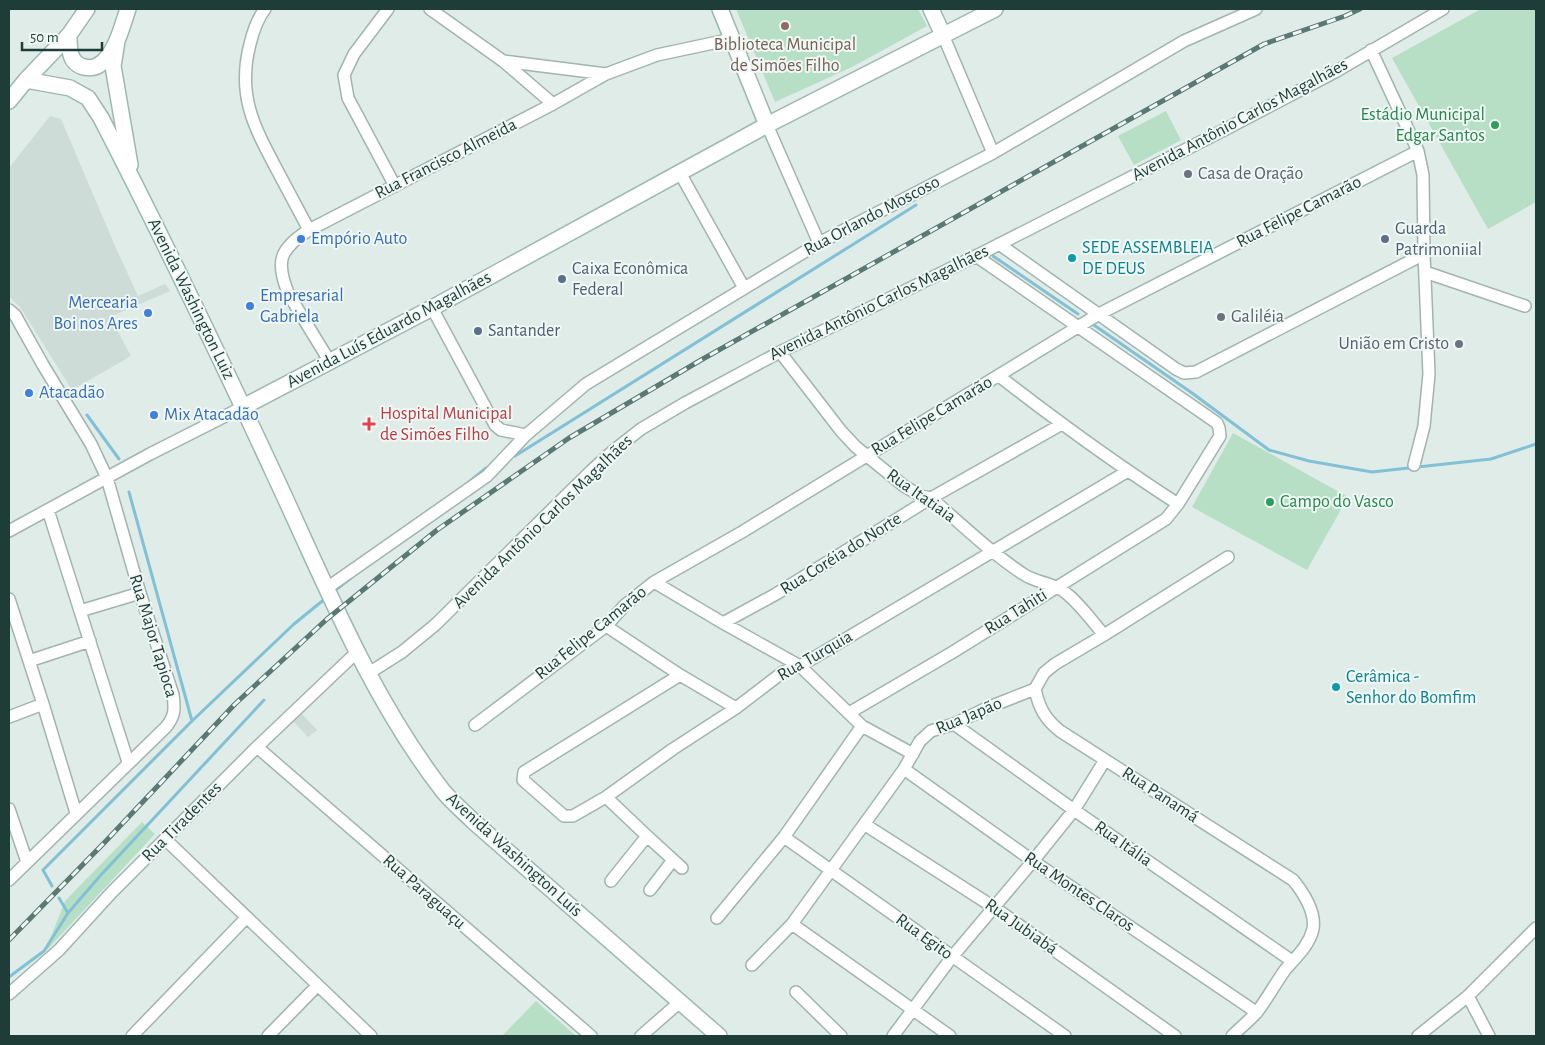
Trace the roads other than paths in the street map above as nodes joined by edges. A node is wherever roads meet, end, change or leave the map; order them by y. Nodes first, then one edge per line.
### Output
1 (87, 9) edge
2 (128, 9) edge
3 (265, 9) edge
4 (388, 9) edge
5 (430, 9) edge
6 (720, 9) edge
7 (931, 9) edge
8 (995, 9) edge
9 (1256, 9) edge
10 (1443, 9) edge
11 (69, 35) junction
12 (943, 36) junction
13 (732, 39) junction
14 (117, 41) junction
15 (1371, 50) junction
16 (503, 61) junction
17 (606, 74) junction
18 (26, 80) junction
19 (9, 101) edge
20 (553, 104) junction
21 (120, 112) junction
22 (767, 125) junction
23 (108, 131) junction
24 (1418, 151) junction
25 (993, 152) junction
26 (680, 173) junction
27 (132, 179) junction
28 (395, 186) junction
29 (309, 230) junction
30 (819, 243) junction
31 (999, 244) junction
32 (1424, 254) junction
33 (976, 256) junction
34 (1426, 272) junction
35 (744, 288) junction
36 (1525, 306) dead end
37 (432, 308) junction
38 (9, 310) edge
39 (1099, 314) junction
40 (1079, 326) junction
41 (780, 352) junction
42 (330, 362) junction
43 (999, 376) junction
44 (243, 407) junction
45 (1062, 424) junction
46 (526, 435) junction
47 (867, 455) junction
48 (1414, 465) dead end
49 (1128, 471) junction
50 (107, 478) junction
51 (931, 498) junction
52 (1178, 504) junction
53 (48, 510) junction
54 (9, 531) edge
55 (992, 551) junction
56 (1228, 557) dead end
57 (654, 582) junction
58 (1056, 588) junction
59 (140, 593) junction
60 (9, 599) edge
61 (332, 599) junction
62 (80, 611) junction
63 (723, 623) junction
64 (606, 626) junction
65 (1104, 635) junction
66 (90, 641) junction
67 (357, 652) junction
68 (29, 661) junction
69 (800, 666) junction
70 (368, 673) junction
71 (680, 674) junction
72 (1035, 689) junction
73 (44, 704) junction
74 (736, 708) junction
75 (849, 713) junction
76 (9, 717) edge
77 (954, 724) junction
78 (475, 725) dead end
79 (862, 726) junction
80 (257, 747) junction
81 (913, 754) junction
82 (1105, 760) junction
83 (128, 762) junction
84 (904, 769) junction
85 (606, 797) junction
86 (9, 810) edge
87 (1074, 810) junction
88 (76, 813) junction
89 (864, 824) junction
90 (647, 836) junction
91 (784, 837) junction
92 (165, 839) junction
93 (673, 860) junction
94 (1033, 861) junction
95 (27, 862) junction
96 (682, 868) dead end
97 (830, 870) junction
98 (9, 880) edge
99 (611, 881) dead end
100 (650, 890) dead end
101 (995, 908) junction
102 (247, 918) junction
103 (717, 918) dead end
104 (792, 924) junction
105 (1536, 928) edge
106 (952, 957) junction
107 (1292, 962) junction
108 (752, 965) dead end
109 (317, 986) junction
110 (796, 992) dead end
111 (9, 994) edge
112 (1468, 996) junction
113 (681, 1002) junction
114 (913, 1010) junction
115 (1256, 1012) junction
116 (132, 1036) edge
117 (268, 1036) edge
118 (371, 1036) edge
119 (591, 1036) edge
120 (642, 1036) edge
121 (719, 1036) edge
122 (841, 1036) edge
123 (893, 1036) edge
124 (950, 1036) edge
125 (1065, 1036) edge
126 (1175, 1036) edge
127 (1232, 1036) edge
128 (1418, 1036) edge
129 (1489, 1036) edge

1 - 11 main road
2 - 14 main road
3 - 29 street
4 - 28 street
5 - 16 street
6 - 13 main road
7 - 12 main road
8 - 12 main road, Avenida Luís Eduardo Magalhães
9 - 25 street, Rua Orlando Moscoso
10 - 15 street, Avenida Antônio Carlos Magalhães
11 - 14 main road
11 - 18 main road
12 - 22 main road, Avenida Luís Eduardo Magalhães
12 - 25 street
13 - 17 street, Rua Francisco Almeida
13 - 22 main road
14 - 21 main road, Avenida Washington Luiz
15 - 24 street
15 - 31 street, Avenida Antônio Carlos Magalhães
16 - 17 street
16 - 20 street
17 - 20 street, Rua Francisco Almeida
18 - 19 main road
18 - 23 main road, Avenida Washington Luiz
20 - 28 street, Rua Francisco Almeida
21 - 23 main road
21 - 27 main road, Avenida Washington Luiz
22 - 26 main road, Avenida Luís Eduardo Magalhães
22 - 30 street
23 - 27 main road, Avenida Washington Luiz
24 - 32 street
24 - 39 street, Rua Felipe Camarão
25 - 30 street, Rua Orlando Moscoso
26 - 35 street
26 - 37 main road, Avenida Luís Eduardo Magalhães
27 - 44 main road, Avenida Washington Luiz
28 - 29 street, Rua Francisco Almeida
29 - 42 street, Rua Francisco Almeida
30 - 35 street, Rua Orlando Moscoso
31 - 33 street, Avenida Antônio Carlos Magalhães
31 - 39 street
32 - 34 street
32 - 39 street
33 - 40 street
33 - 41 street, Avenida Antônio Carlos Magalhães
34 - 36 street
34 - 48 street
35 - 46 street, Rua Orlando Moscoso
37 - 42 main road, Avenida Luís Eduardo Magalhães
37 - 46 street
38 - 50 street, Rua Major Tapioca
39 - 40 street, Rua Felipe Camarão
40 - 43 street, Rua Felipe Camarão
40 - 52 street, Rua Tahiti
41 - 47 street, Rua Itatiaia
41 - 70 street, Avenida Antônio Carlos Magalhães
42 - 44 main road, Avenida Luís Eduardo Magalhães
43 - 45 street
43 - 47 street, Rua Felipe Camarão
44 - 50 street, Avenida Luís Eduardo Magalhães
44 - 61 main road, Avenida Washington Luiz
45 - 49 street
45 - 51 street, Rua Coréia do Norte
46 - 61 street, Rua Orlando Moscoso
47 - 51 street, Rua Itatiaia
47 - 57 street, Rua Felipe Camarão
49 - 52 street
49 - 55 street, Rua Turquia
50 - 53 street, Avenida Luís Eduardo Magalhães
50 - 59 street, Rua Major Tapioca
51 - 55 street, Rua Itatiaia
51 - 63 street, Rua Coréia do Norte
52 - 58 street, Rua Tahiti
53 - 54 street, Avenida Luís Eduardo Magalhães
53 - 62 street
55 - 58 street, Rua Itatiaia
55 - 69 street, Rua Turquia
56 - 65 street
57 - 63 street
57 - 64 street, Rua Felipe Camarão
58 - 65 street, Rua Itatiaia
58 - 75 street, Rua Tahiti
59 - 62 street
59 - 83 street, Rua Major Tapioca
60 - 68 street
61 - 67 main road, Avenida Washington Luís
62 - 66 street
63 - 69 street
64 - 71 street
64 - 78 street, Rua Felipe Camarão
65 - 72 street
66 - 68 street
66 - 83 street
67 - 70 main road, Avenida Washington Luís
67 - 80 street, Rua Tiradentes
68 - 73 street
69 - 74 street, Rua Turquia
69 - 75 street
70 - 113 main road, Avenida Washington Luís
71 - 74 street
71 - 85 street, Rua Turquia
72 - 77 street, Rua Japão
72 - 82 street, Rua Panamá
73 - 76 street
73 - 88 street
74 - 85 street, Rua Turquia
75 - 79 street
77 - 81 street, Rua Japão
77 - 87 street, Rua Itália
79 - 81 street
79 - 91 street
80 - 92 street, Rua Tiradentes
80 - 119 street, Rua Paraguaçu
81 - 84 street, Rua Japão
82 - 87 street
82 - 107 street, Rua Panamá
83 - 88 street, Rua Major Tapioca
84 - 89 street, Rua Japão
84 - 94 street, Rua Montes Claros
85 - 90 street
86 - 95 street
87 - 94 street
87 - 107 street, Rua Itália
88 - 95 street, Rua Major Tapioca
89 - 97 street, Rua Japão
89 - 101 street, Rua Jubiabá
90 - 93 street
90 - 99 street
91 - 97 street, Rua Egito
91 - 103 street
92 - 102 street
92 - 111 street, Rua Tiradentes
93 - 96 street
93 - 100 street
94 - 101 street
94 - 115 street, Rua Montes Claros
95 - 98 street, Rua Major Tapioca
97 - 104 street, Rua Japão
97 - 106 street, Rua Egito
101 - 106 street
101 - 126 street, Rua Jubiabá
102 - 109 street
102 - 116 street
104 - 108 street, Rua Japão
104 - 114 street
105 - 112 street
106 - 114 street
106 - 125 street, Rua Egito
107 - 115 street
109 - 117 street
109 - 118 street
110 - 122 street
112 - 128 street
112 - 129 street
113 - 120 street
113 - 121 main road, Avenida Washington Luís
114 - 123 street
114 - 124 street
115 - 127 street

